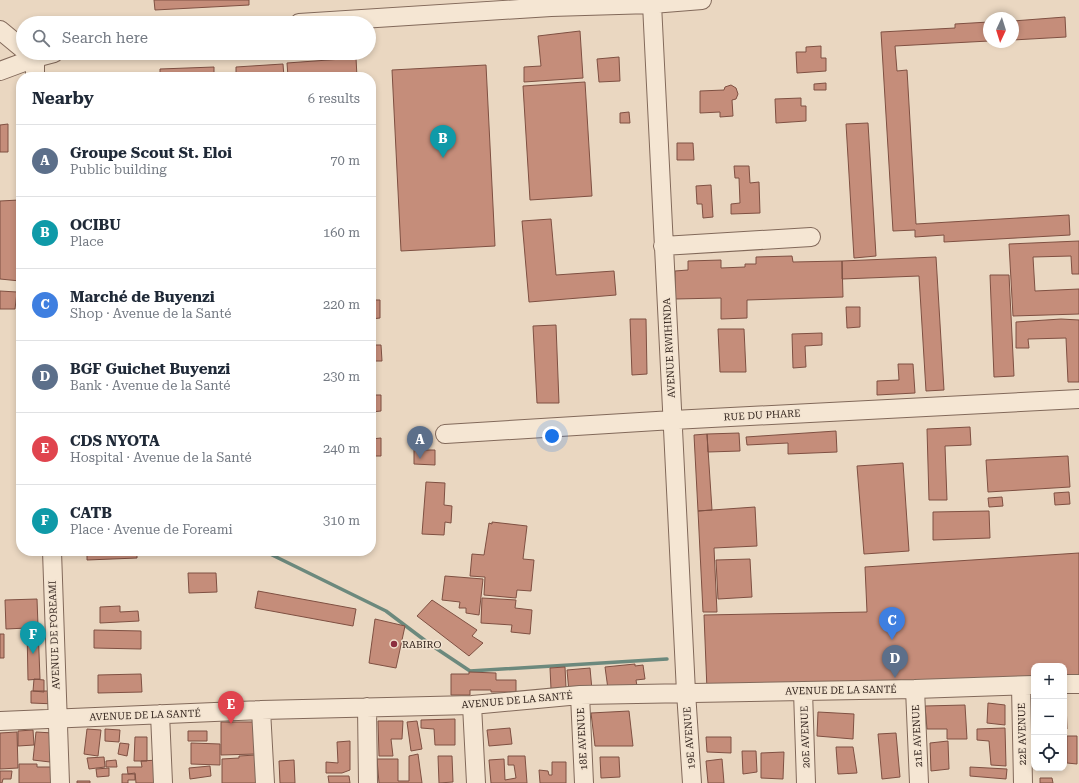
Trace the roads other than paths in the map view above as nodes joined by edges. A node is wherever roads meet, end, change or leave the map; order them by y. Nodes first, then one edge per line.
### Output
1 (702, 0) edge
2 (551, 4) edge
3 (652, 4) junction
4 (376, 17) edge
5 (16, 31) edge
6 (0, 32) edge
7 (16, 44) edge
8 (18, 60) edge
9 (31, 60) edge
10 (0, 71) edge
11 (34, 72) edge
12 (811, 237) dead end
13 (663, 246) junction
14 (1079, 399) edge
15 (673, 420) junction
16 (444, 434) dead end
17 (52, 556) edge
18 (1067, 684) edge
19 (1079, 684) edge
20 (1027, 686) edge
21 (915, 689) junction
22 (803, 691) junction
23 (686, 692) junction
24 (580, 695) junction
25 (472, 705) junction
26 (367, 707) junction
27 (261, 710) junction
28 (160, 714) junction
29 (57, 719) junction
30 (0, 721) edge
31 (60, 783) edge
32 (163, 783) edge
33 (265, 783) edge
34 (368, 783) edge
35 (476, 783) edge
36 (584, 783) edge
37 (692, 783) edge
38 (806, 783) edge
39 (919, 783) edge
40 (1023, 783) edge

1 - 3 street
2 - 3 street
2 - 4 street
3 - 13 street, AVENUE RWIHINDA
5 - 6 street
6 - 7 street
8 - 10 street
9 - 11 street
12 - 13 street
13 - 15 street, AVENUE RWIHINDA
14 - 15 street, RUE DU PHARE
15 - 16 street, RUE DU PHARE
15 - 23 street, AVENUE RWIHINDA
17 - 29 street, AVENUE DE FOREAMI
18 - 19 street
20 - 21 street, AVENUE DE LA SANTÉ
20 - 40 street, 22E AVENUE
21 - 22 street, AVENUE DE LA SANTÉ
21 - 39 street, 21E AVENUE
22 - 23 street, AVENUE DE LA SANTÉ
22 - 38 street, 20E AVENUE
23 - 24 street, AVENUE DE LA SANTÉ
23 - 37 street, 19E AVENUE
24 - 25 street, AVENUE DE LA SANTÉ
24 - 36 street, 18E AVENUE
25 - 26 street, AVENUE DE LA SANTÉ
25 - 35 street
26 - 27 street, AVENUE DE LA SANTÉ
26 - 34 street
27 - 28 street, AVENUE DE LA SANTÉ
27 - 33 street
28 - 29 street, AVENUE DE LA SANTÉ
28 - 32 street
29 - 30 street, AVENUE DE LA SANTÉ
29 - 31 street, AVENUE DE FOREAMI

